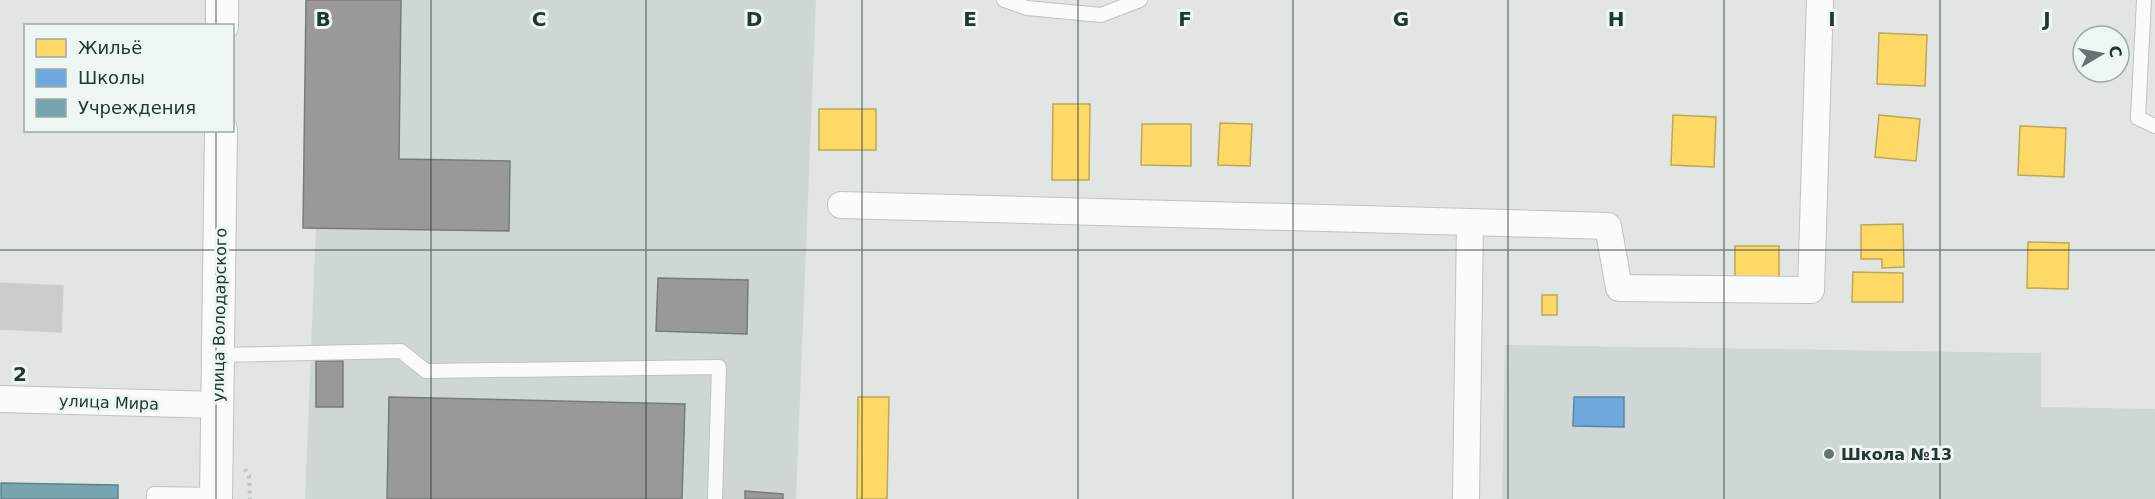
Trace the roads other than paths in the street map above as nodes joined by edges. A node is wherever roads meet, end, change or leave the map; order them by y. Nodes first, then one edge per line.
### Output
1 (222, 0) edge
2 (1004, 0) edge
3 (1140, 0) edge
4 (1820, 0) edge
5 (2144, 0) edge
6 (222, 24) edge
7 (2155, 126) edge
8 (221, 132) edge
9 (841, 206) dead end
10 (1470, 222) junction
11 (218, 355) junction
12 (0, 399) edge
13 (218, 405) junction
14 (216, 497) edge
15 (154, 499) edge
16 (715, 499) edge
17 (1466, 499) edge

1 - 6 street
2 - 3 lane
4 - 10 street
5 - 7 lane
8 - 11 street, улица Володарского
9 - 10 street
10 - 17 street
11 - 13 street, улица Володарского
11 - 16 lane
12 - 13 street, улица Мира
13 - 14 street, улица Володарского
14 - 15 lane

